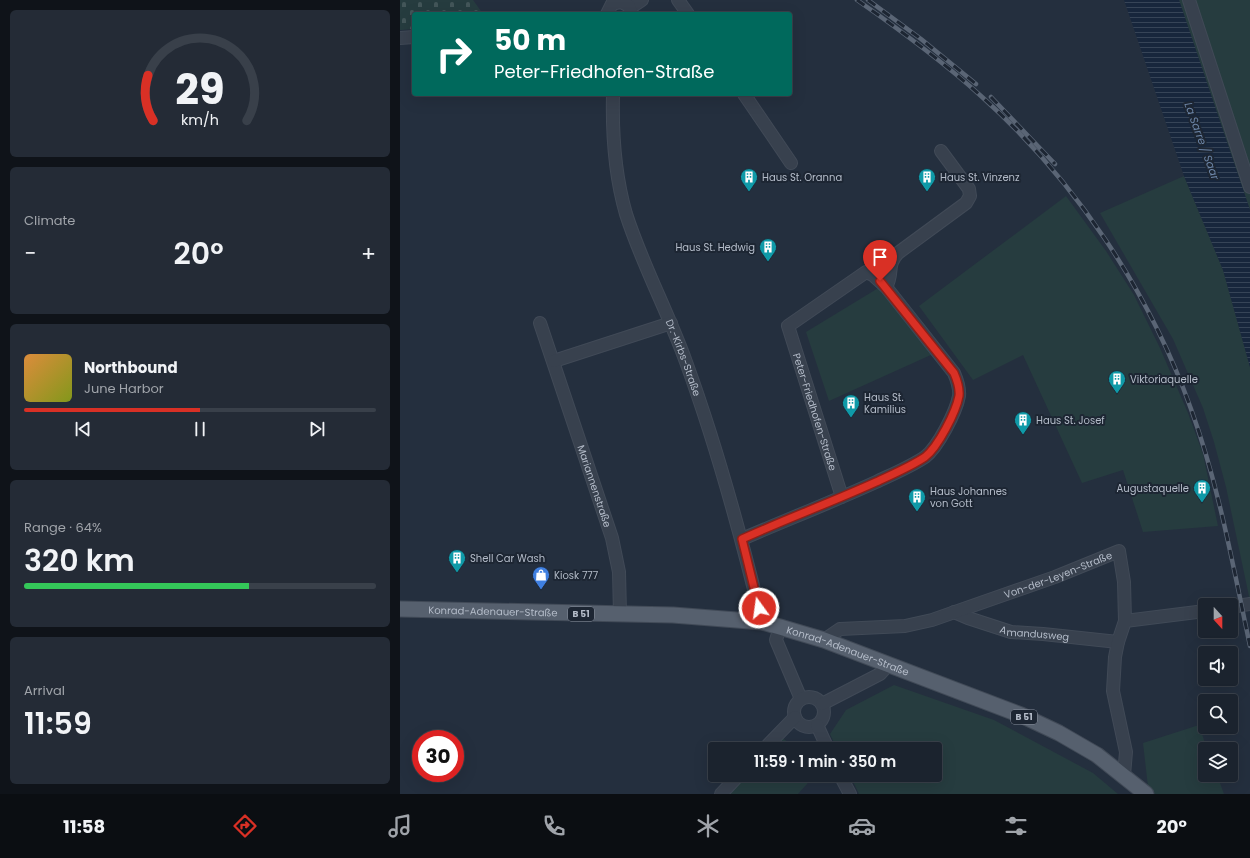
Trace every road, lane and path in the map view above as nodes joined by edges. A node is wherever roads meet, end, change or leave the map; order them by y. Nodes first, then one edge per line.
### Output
1 (642, 0) edge
2 (678, 0) edge
3 (1189, 0) edge
4 (626, 6) edge
5 (608, 12) edge
6 (687, 12) edge
7 (412, 37) edge
8 (400, 38) edge
9 (613, 96) edge
10 (745, 96) edge
11 (941, 151) dead end
12 (792, 163) dead end
13 (1250, 187) edge
14 (886, 287) junction
15 (540, 323) dead end
16 (671, 323) junction
17 (554, 361) junction
18 (842, 497) junction
19 (742, 539) junction
20 (1250, 604) edge
21 (1238, 606) edge
22 (400, 609) edge
23 (954, 612) junction
24 (1198, 612) edge
25 (620, 614) junction
26 (1125, 621) junction
27 (762, 622) junction
28 (779, 630) junction
29 (824, 640) junction
30 (1118, 642) junction
31 (889, 664) junction
32 (801, 699) junction
33 (822, 704) junction
34 (795, 717) junction
35 (817, 725) junction
36 (771, 742) edge
37 (825, 742) edge
38 (1124, 775) junction
39 (732, 782) edge
40 (844, 782) edge
41 (721, 794) edge
42 (850, 794) edge
43 (1146, 794) edge

1 - 4 street
2 - 6 street
3 - 13 street
4 - 5 street
7 - 8 street
9 - 16 street, Dr.-Kirbs-Straße
10 - 12 street
11 - 14 street
14 - 18 street
14 - 18 street, Peter-Friedhofen-Straße
15 - 17 street, Mariannenstraße
16 - 17 street
16 - 19 street, Dr.-Kirbs-Straße
17 - 25 street, Mariannenstraße
18 - 19 street
19 - 27 street, Dr.-Kirbs-Straße
20 - 21 street
22 - 25 main road, Konrad-Adenauer-Straße / B 51
23 - 26 street, Von-der-Leyen-Straße
23 - 29 street, Von-der-Leyen-Straße
23 - 30 street, Amandusweg
24 - 26 street
25 - 27 main road, Konrad-Adenauer-Straße / B 51
26 - 30 street, Von-der-Leyen-Straße
27 - 28 main road, Konrad-Adenauer-Straße / B 51
28 - 29 main road, Konrad-Adenauer-Straße / B 51
28 - 32 street
29 - 31 main road, Konrad-Adenauer-Straße / B 51
30 - 38 street, Von-der-Leyen-Straße
31 - 33 street
31 - 38 main road, Konrad-Adenauer-Straße / B 51
32 - 33 street
32 - 34 street
33 - 35 street
34 - 35 street
34 - 36 street
35 - 37 street
38 - 43 main road, Konrad-Adenauer-Straße / B 51
39 - 41 street
40 - 42 street

